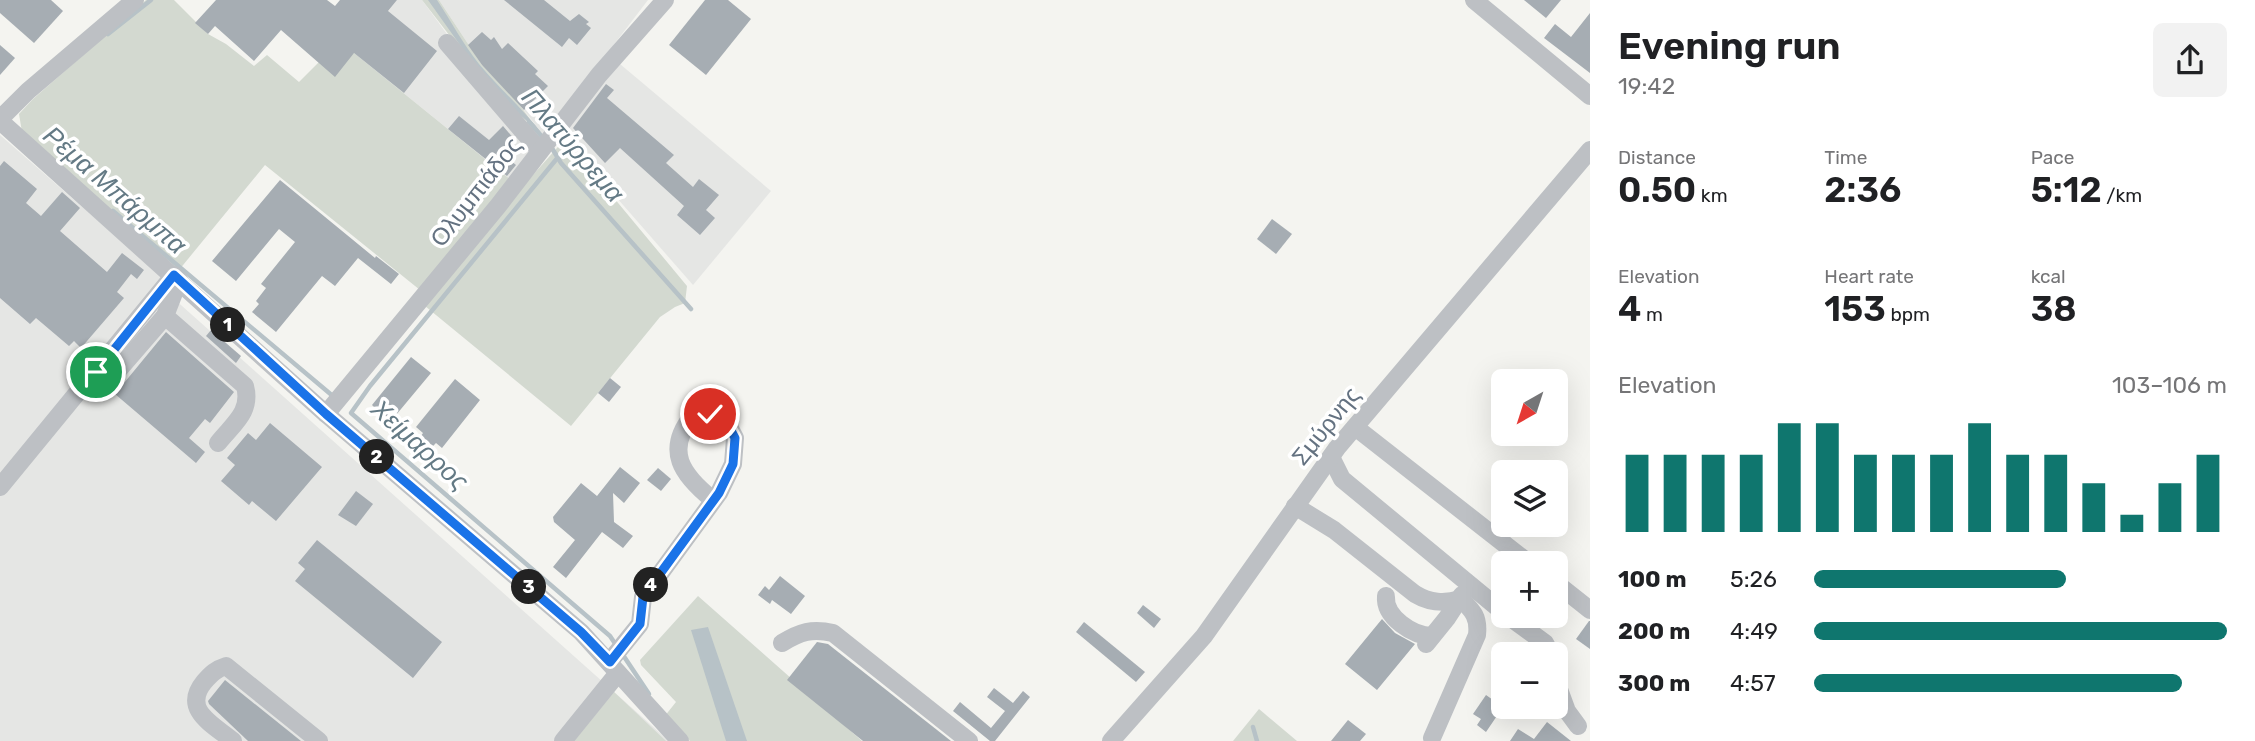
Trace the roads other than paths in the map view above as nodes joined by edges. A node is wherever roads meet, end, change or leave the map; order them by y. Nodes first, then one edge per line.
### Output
1 (134, 0) edge
2 (664, 0) edge
3 (1474, 0) edge
4 (447, 43) dead end
5 (1590, 96) edge
6 (0, 120) edge
7 (540, 150) junction
8 (1590, 150) edge
9 (177, 278) junction
10 (164, 316) junction
11 (95, 371) junction
12 (326, 414) junction
13 (1355, 427) junction
14 (218, 443) dead end
15 (1331, 457) junction
16 (0, 487) edge
17 (713, 500) junction
18 (1295, 506) junction
19 (1513, 551) edge
20 (1466, 582) junction
21 (1568, 593) edge
22 (1386, 596) dead end
23 (1461, 599) junction
24 (1491, 602) edge
25 (1590, 610) edge
26 (1523, 628) edge
27 (1540, 642) edge
28 (782, 643) dead end
29 (614, 667) junction
30 (1568, 711) edge
31 (1578, 726) dead end
32 (1432, 738) dead end
33 (233, 741) edge
34 (319, 741) edge
35 (563, 741) edge
36 (680, 741) edge
37 (970, 741) edge
38 (1111, 741) edge

1 - 6 street
2 - 7 street, Ολυμπιάδος
3 - 5 street
4 - 7 street
6 - 9 street
7 - 12 street, Ολυμπιάδος
8 - 13 street, Σμύρνης
9 - 10 street
9 - 11 street
9 - 12 street
10 - 11 street
10 - 14 street
11 - 16 street
12 - 29 street
13 - 15 street, Σμύρνης
13 - 19 street
15 - 18 street, Σμύρνης
15 - 20 street
17 - 17 street
17 - 29 street
18 - 23 street
18 - 38 street, Σμύρνης
20 - 23 street
20 - 24 street
21 - 25 street
22 - 23 street
23 - 32 street
26 - 27 street
28 - 37 street
29 - 35 street
29 - 36 street
30 - 31 street
33 - 34 street

